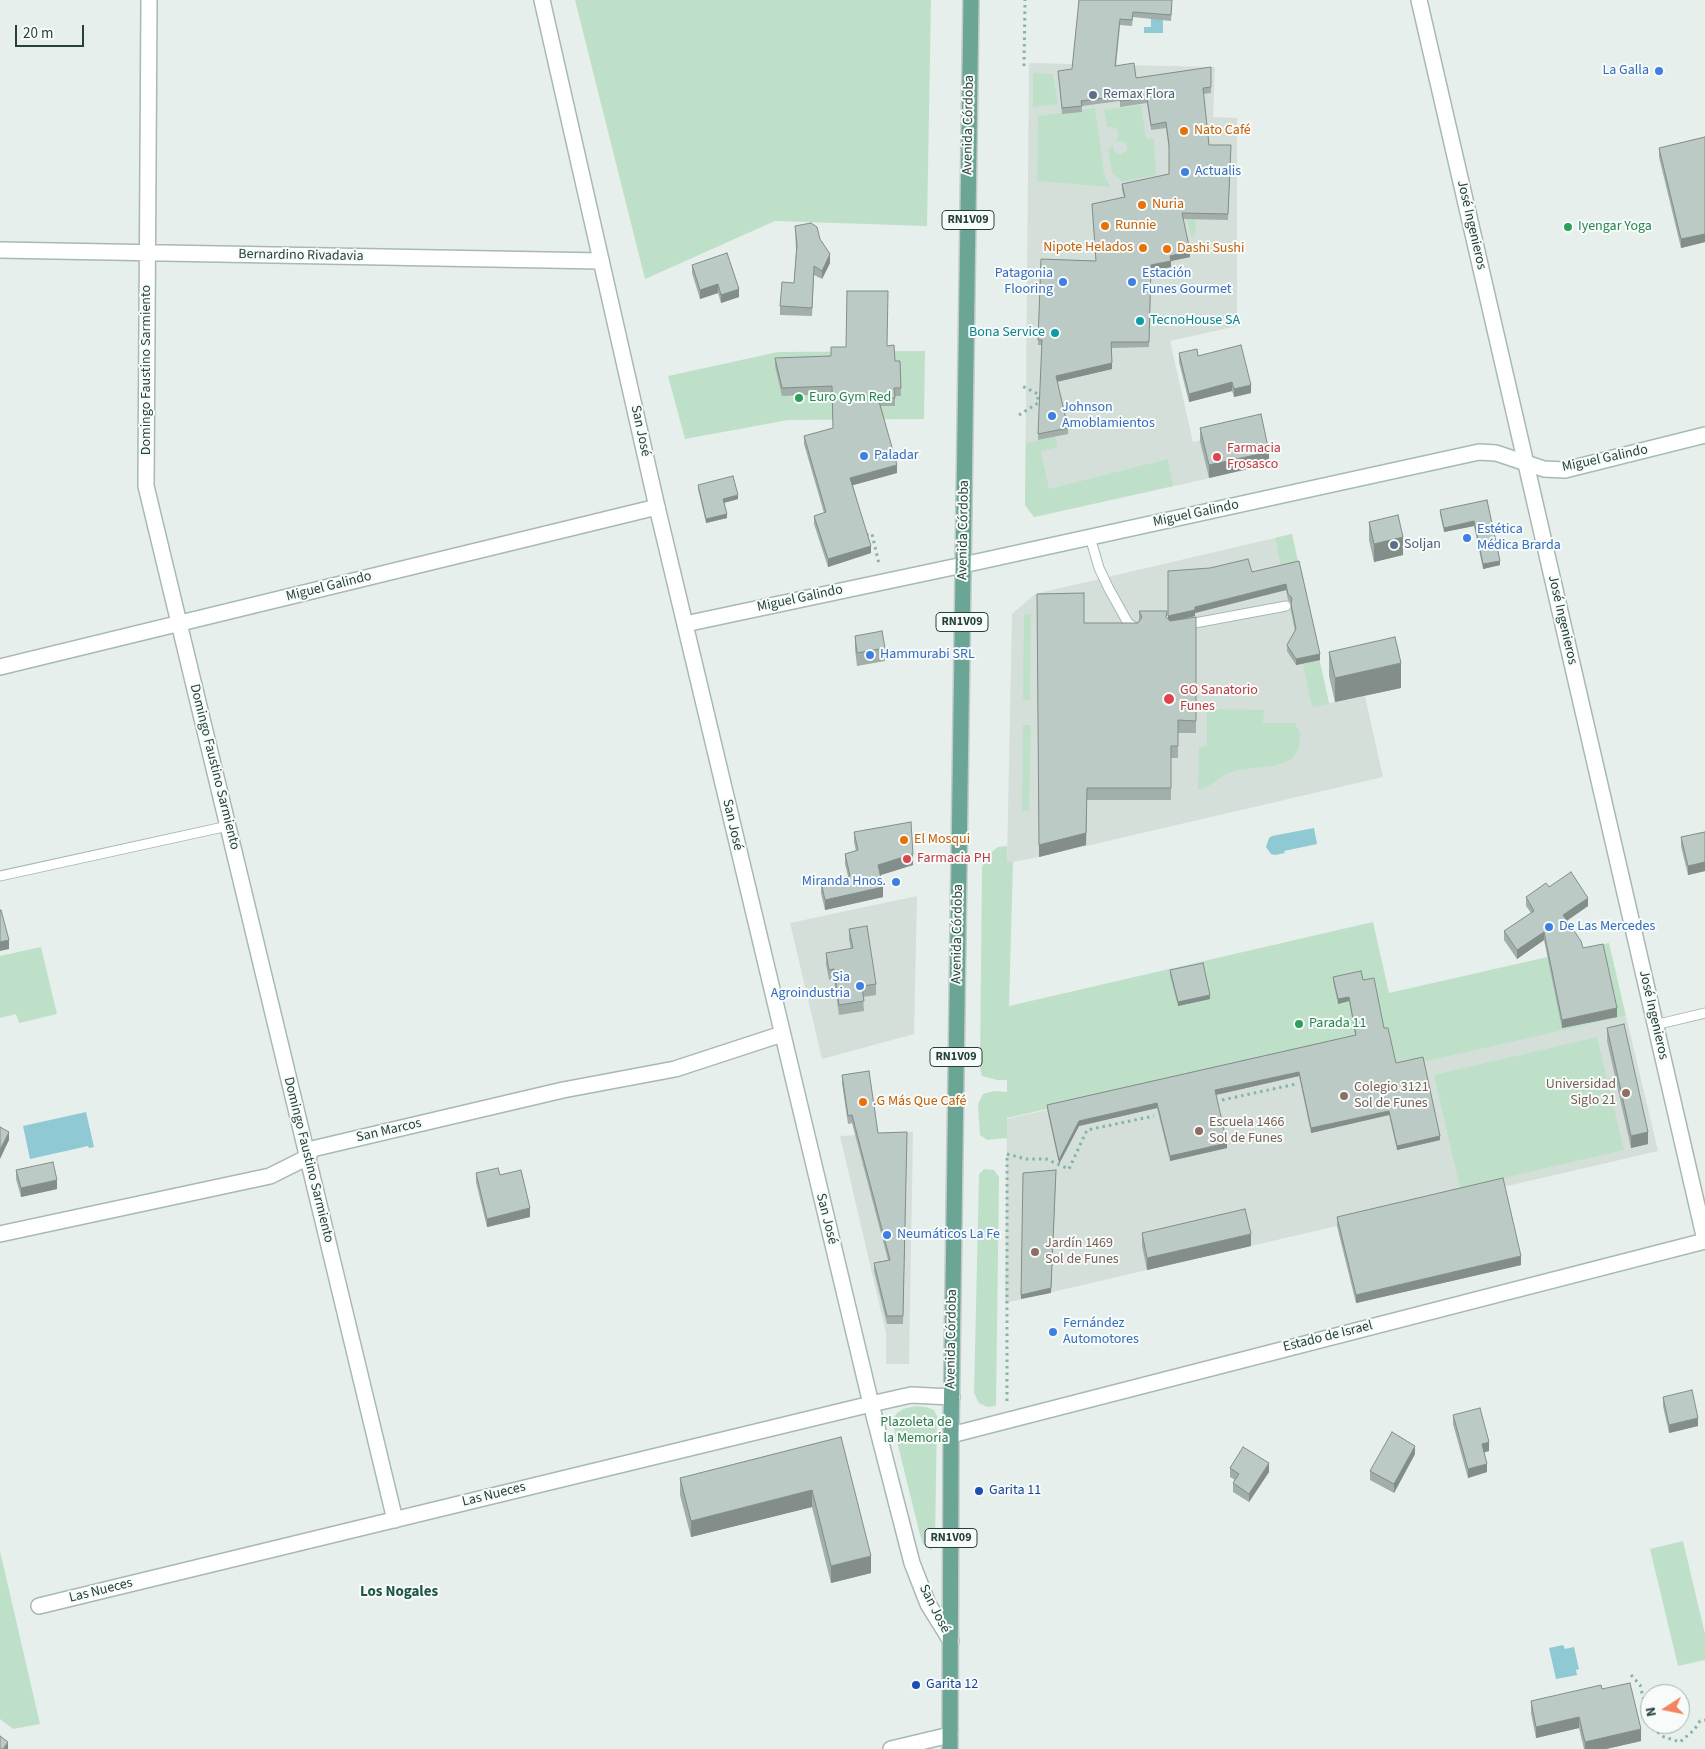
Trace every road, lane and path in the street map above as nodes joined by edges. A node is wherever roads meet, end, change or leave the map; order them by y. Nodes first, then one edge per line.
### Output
1 (149, 0) edge
2 (542, 0) edge
3 (971, 0) edge
4 (1025, 0) edge
5 (1419, 0) edge
6 (1024, 66) dead end
7 (0, 250) edge
8 (148, 253) junction
9 (601, 261) junction
10 (1020, 385) dead end
11 (1019, 415) dead end
12 (1705, 435) edge
13 (1526, 463) junction
14 (657, 507) junction
15 (866, 535) edge
16 (1090, 537) junction
17 (963, 565) junction
18 (884, 581) junction
19 (1286, 606) dead end
20 (179, 623) junction
21 (685, 624) junction
22 (1172, 627) edge
23 (1136, 628) edge
24 (0, 667) edge
25 (228, 826) junction
26 (0, 876) edge
27 (1705, 1012) edge
28 (1655, 1025) junction
29 (782, 1034) junction
30 (1296, 1084) dead end
31 (1222, 1100) dead end
32 (1154, 1116) dead end
33 (308, 1157) junction
34 (0, 1234) edge
35 (1705, 1240) edge
36 (952, 1397) junction
37 (871, 1404) junction
38 (1007, 1420) junction
39 (951, 1435) junction
40 (395, 1520) junction
41 (38, 1606) dead end
42 (950, 1641) junction
43 (1630, 1675) dead end
44 (1705, 1720) edge
45 (950, 1742) edge
46 (891, 1749) edge

1 - 8 street, Domingo Faustino Sarmiento
2 - 9 street, San José
3 - 17 main road, Avenida Córdoba / RN1V09
4 - 6 path
5 - 13 street, José Ingenieros
7 - 8 street, Bernardino Rivadavia
8 - 9 street, Bernardino Rivadavia
8 - 20 street, Domingo Faustino Sarmiento
9 - 14 street, San José
10 - 11 path
12 - 13 street, Miguel Galindo
13 - 16 street, Miguel Galindo
13 - 28 street, José Ingenieros
14 - 20 street, Miguel Galindo
14 - 21 street, San José
15 - 18 path
16 - 17 street, Miguel Galindo
16 - 23 lane
17 - 18 street, Miguel Galindo
17 - 36 main road, Avenida Córdoba / RN1V09
18 - 21 street, Miguel Galindo
19 - 22 lane
20 - 24 street, Miguel Galindo
20 - 25 street, Domingo Faustino Sarmiento
21 - 29 street, San José
25 - 26 lane
25 - 33 street, Domingo Faustino Sarmiento
27 - 28 lane
28 - 35 street, José Ingenieros
29 - 33 street, San Marcos
29 - 37 street, San José
30 - 31 path
32 - 38 path
33 - 34 street, San Marcos
33 - 40 street, Domingo Faustino Sarmiento
35 - 38 street, Estado de Israel
36 - 37 street, Las Nueces
36 - 39 main road, Avenida Córdoba / RN1V09
37 - 40 street, Las Nueces
37 - 42 street, San José
38 - 39 street, Estado de Israel
39 - 42 main road, Avenida Córdoba / RN1V09
40 - 41 street, Las Nueces
42 - 45 main road, Avenida Córdoba / RN1V09
43 - 44 path
45 - 46 street

